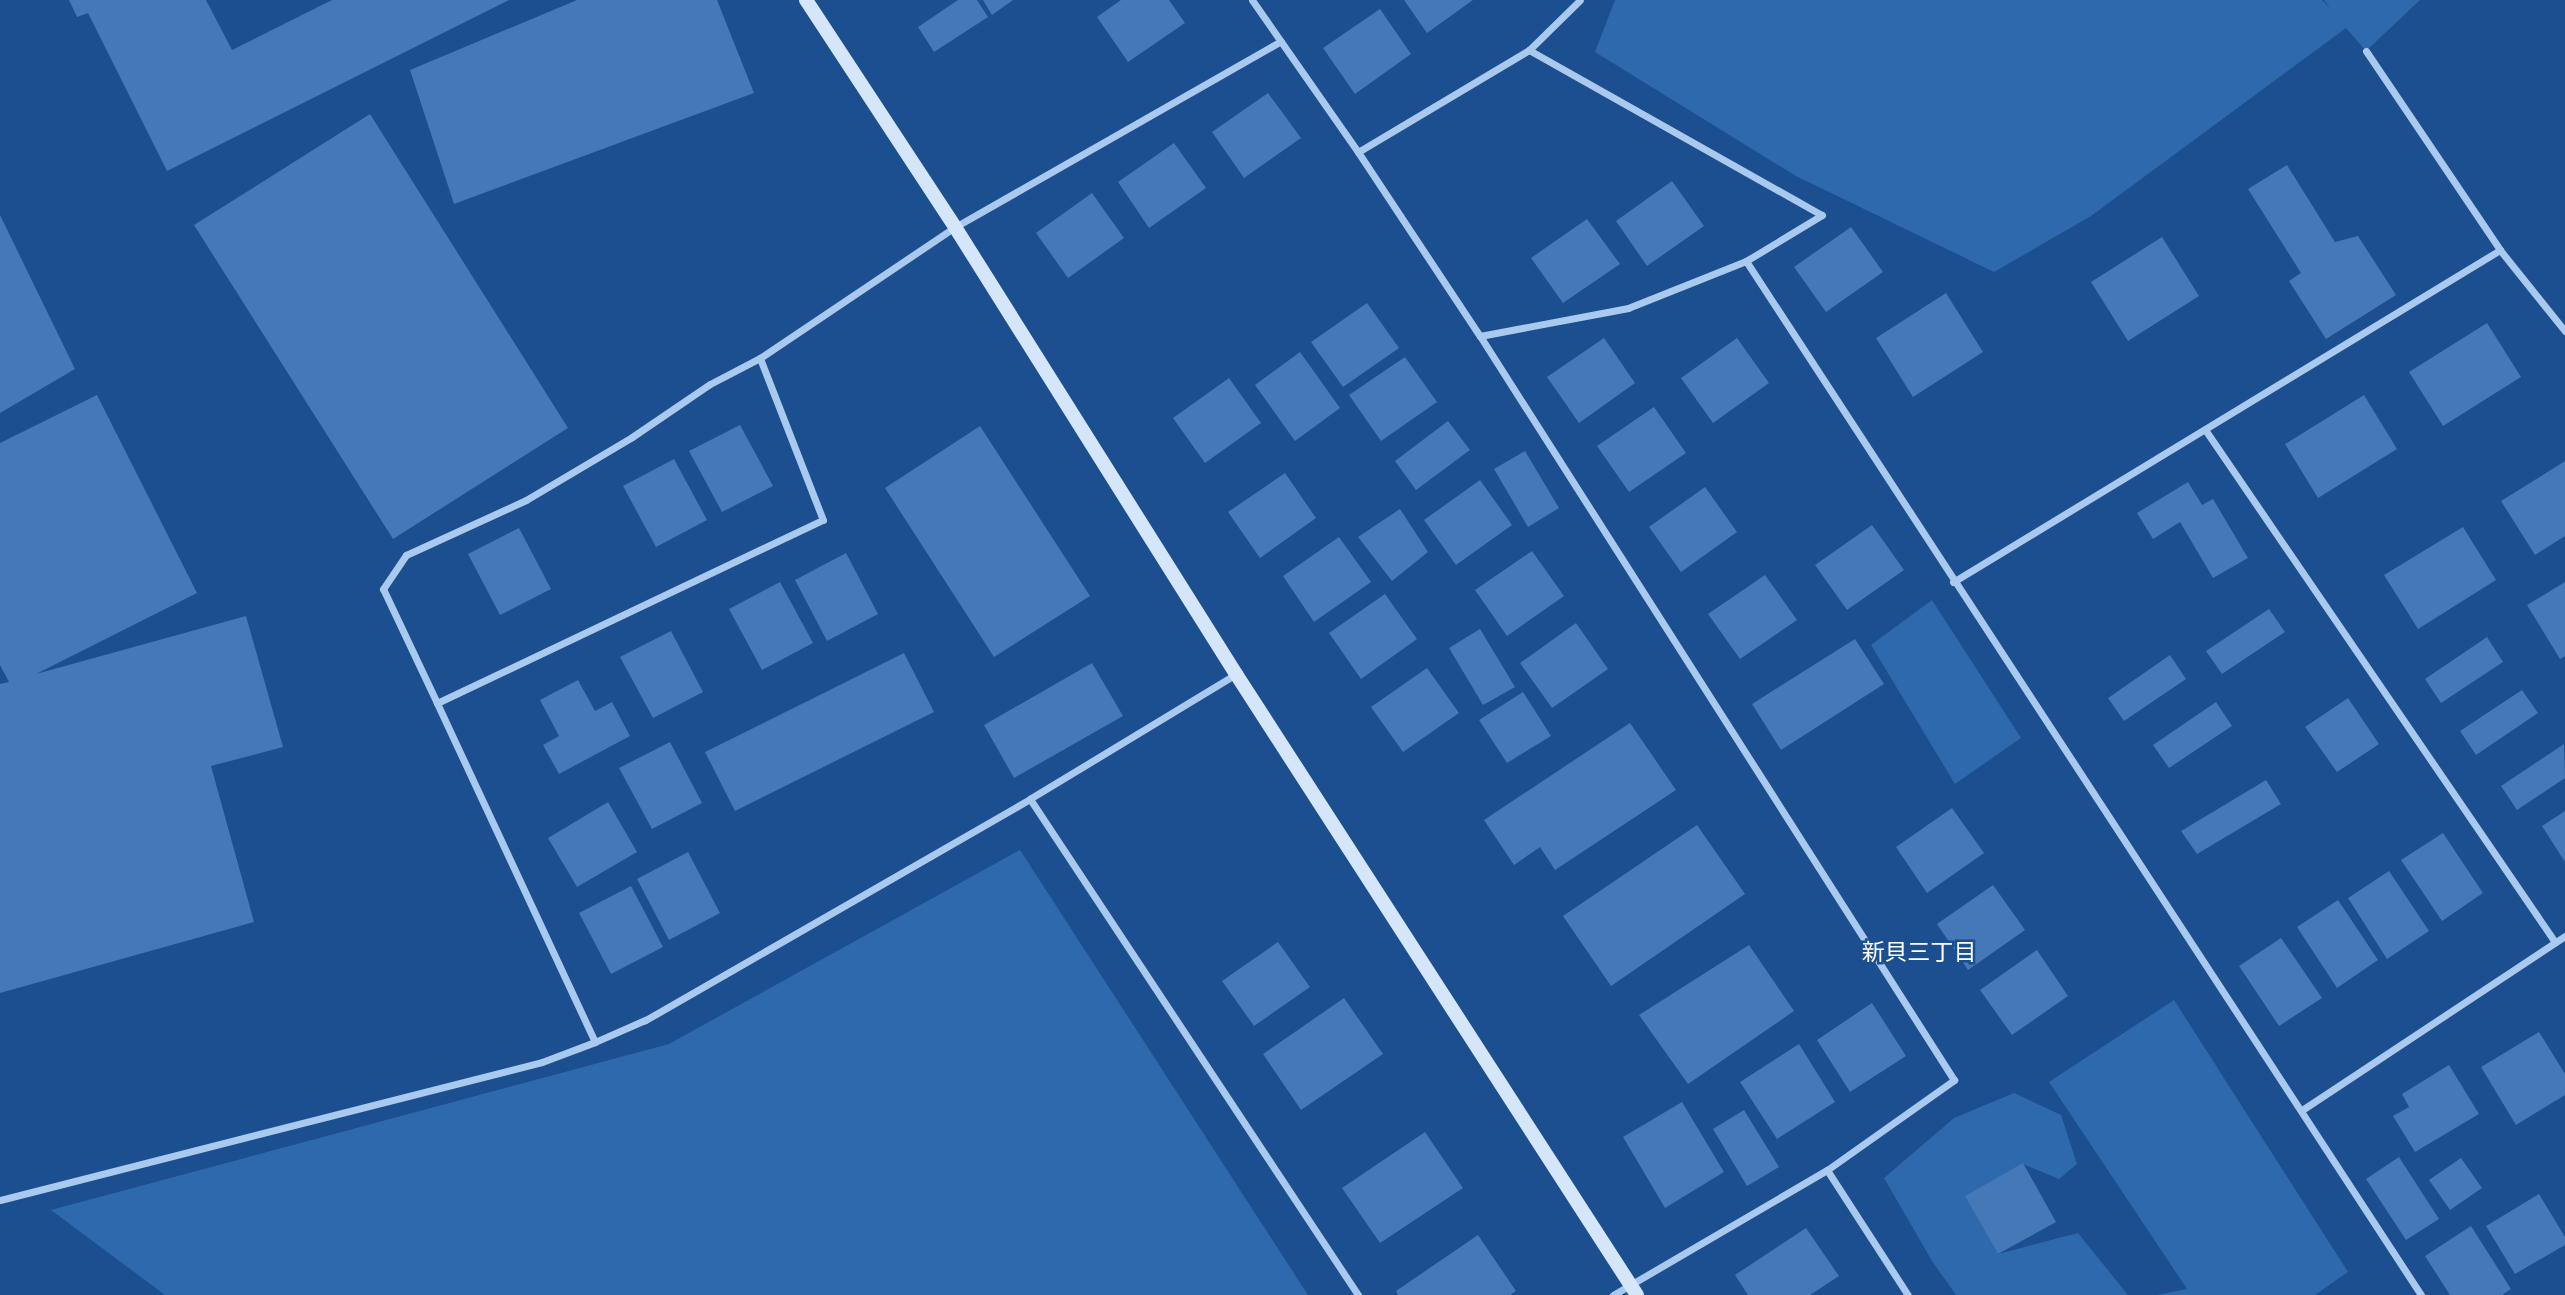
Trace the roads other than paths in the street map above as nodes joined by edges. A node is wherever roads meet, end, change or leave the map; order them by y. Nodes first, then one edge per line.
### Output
1 (806, 0) edge
2 (1252, 0) edge
3 (1580, 0) edge
4 (1280, 41) junction
5 (1529, 50) junction
6 (2366, 51) dead end
7 (1358, 152) junction
8 (955, 227) junction
9 (2500, 250) junction
10 (1746, 261) junction
11 (2565, 331) edge
12 (1480, 336) junction
13 (760, 358) junction
14 (2206, 431) junction
15 (1953, 582) junction
16 (1236, 674) junction
17 (437, 703) junction
18 (1030, 799) junction
19 (2565, 936) edge
20 (2555, 942) junction
21 (595, 1042) junction
22 (2302, 1110) junction
23 (1826, 1170) junction
24 (0, 1200) edge
25 (1634, 1290) edge
26 (1357, 1295) edge
27 (1613, 1295) edge
28 (1908, 1295) edge
29 (2421, 1295) edge

1 - 8 street
2 - 4 street
3 - 5 street
4 - 7 street
4 - 8 street
5 - 7 street
5 - 10 street
6 - 9 street
7 - 12 street
8 - 13 street
8 - 16 street
9 - 11 street
9 - 14 street
10 - 12 street
10 - 15 street
12 - 23 street
13 - 17 street
13 - 17 street
14 - 15 street
14 - 20 street
15 - 22 street
16 - 18 street
16 - 25 street
17 - 21 street
18 - 21 street
18 - 26 street
19 - 20 street
20 - 22 street
21 - 24 street
22 - 29 street
23 - 25 street
23 - 28 street
25 - 27 street

